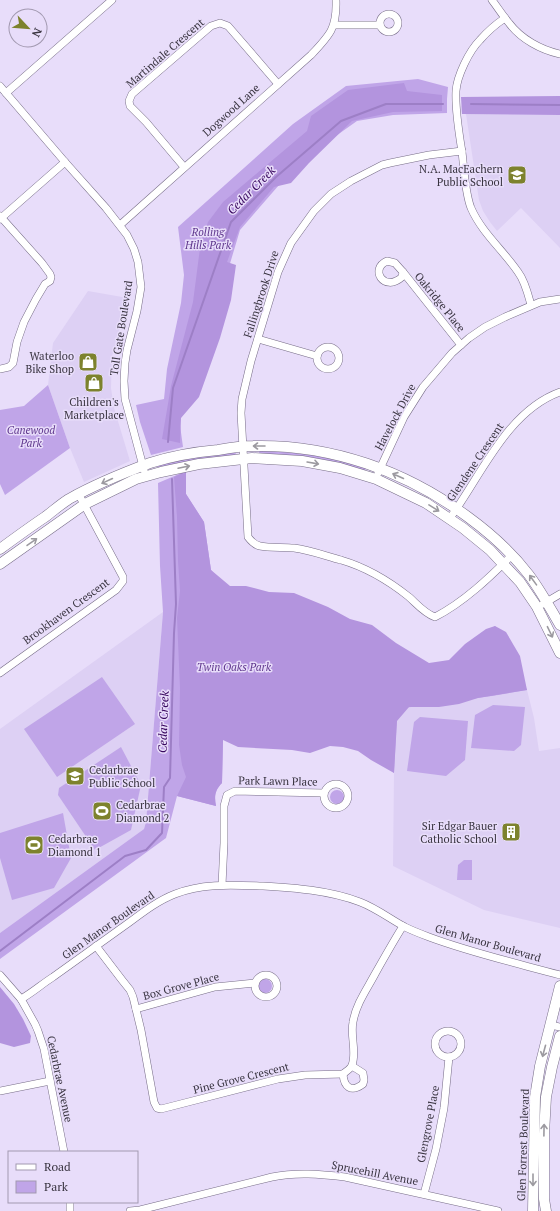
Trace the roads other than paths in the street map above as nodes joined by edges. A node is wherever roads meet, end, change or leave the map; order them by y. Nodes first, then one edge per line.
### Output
1 (112, 0) edge
2 (336, 0) edge
3 (492, 0) edge
4 (505, 18) junction
5 (334, 25) junction
6 (380, 25) dead end
7 (560, 54) edge
8 (278, 84) junction
9 (0, 86) edge
10 (6, 93) junction
11 (462, 151) junction
12 (65, 162) junction
13 (184, 167) junction
14 (1, 218) edge
15 (120, 225) junction
16 (402, 272) dead end
17 (560, 299) edge
18 (531, 305) junction
19 (258, 339) junction
20 (461, 345) junction
21 (317, 356) dead end
22 (0, 369) edge
23 (560, 392) edge
24 (243, 446) junction
25 (244, 459) junction
26 (143, 466) junction
27 (380, 468) junction
28 (146, 476) junction
29 (376, 479) junction
30 (79, 494) junction
31 (85, 504) junction
32 (457, 509) junction
33 (450, 518) junction
34 (0, 549) edge
35 (512, 555) junction
36 (0, 564) edge
37 (503, 564) junction
38 (560, 594) edge
39 (547, 602) junction
40 (537, 607) junction
41 (560, 626) edge
42 (560, 653) edge
43 (0, 673) edge
44 (324, 793) dead end
45 (222, 885) junction
46 (403, 926) junction
47 (96, 946) junction
48 (0, 975) edge
49 (560, 975) edge
50 (255, 983) dead end
51 (560, 986) edge
52 (21, 999) junction
53 (136, 1009) junction
54 (555, 1026) edge
55 (560, 1036) edge
56 (449, 1057) dead end
57 (352, 1066) junction
58 (343, 1074) junction
59 (50, 1081) junction
60 (0, 1091) edge
61 (64, 1151) edge
62 (424, 1194) junction
63 (130, 1211) edge
64 (498, 1211) edge
65 (533, 1211) edge
66 (546, 1211) edge

1 - 10 street
2 - 5 street, Dogwood Lane
3 - 4 street
4 - 7 street
4 - 11 street
5 - 6 street
5 - 8 street, Dogwood Lane
8 - 13 street, Dogwood Lane
8 - 13 street, Martindale Crescent
9 - 10 street, Toll Gate Boulevard
10 - 12 street, Toll Gate Boulevard
11 - 18 street
11 - 19 street, Fallingbrook Drive
12 - 14 street
12 - 15 street, Toll Gate Boulevard
13 - 15 street, Dogwood Lane
14 - 22 street
15 - 26 street, Toll Gate Boulevard
16 - 20 street, Oakridge Place
17 - 18 street, Havelock Drive
18 - 20 street, Havelock Drive
19 - 21 street
19 - 24 street, Fallingbrook Drive
20 - 27 street, Havelock Drive
23 - 32 street, Glendene Crescent
24 - 25 street, Fallingbrook Drive
24 - 26 street
27 -> 24 street
28 -> 25 street
25 -> 29 street
25 - 37 street, Fallingbrook Drive
26 - 28 street, Toll Gate Boulevard
26 -> 30 street
27 - 29 street, Havelock Drive
32 -> 27 street
28 - 31 street
29 -> 33 street
30 - 31 street, Brookhaven Crescent
30 - 34 street
36 -> 31 street
31 - 43 street, Brookhaven Crescent
32 - 33 street, Glendene Crescent
32 - 35 street
33 - 37 street
35 - 37 street
39 -> 35 street
37 - 40 street
38 - 39 street
39 - 40 street
39 - 41 street
40 -> 42 street
44 - 45 street, Park Lawn Place
45 - 46 street, Glen Manor Boulevard
45 - 47 street, Glen Manor Boulevard
46 - 49 street, Glen Manor Boulevard
46 - 57 street
47 - 52 street, Glen Manor Boulevard
47 - 53 street, Pine Grove Crescent
48 - 52 street, Cedarbrae Avenue
50 - 53 street, Box Grove Place
51 - 54 street, Glen Forrest Boulevard
52 - 59 street, Cedarbrae Avenue
53 - 58 street, Pine Grove Crescent
54 -> 65 street, Glen Forrest Boulevard
66 -> 55 street, Glen Forrest Boulevard
56 - 62 street, Glengrove Place
57 - 58 street
57 - 58 street
59 - 60 street
59 - 61 street, Cedarbrae Avenue
62 - 63 street, Sprucehill Avenue
62 - 64 street, Sprucehill Avenue

